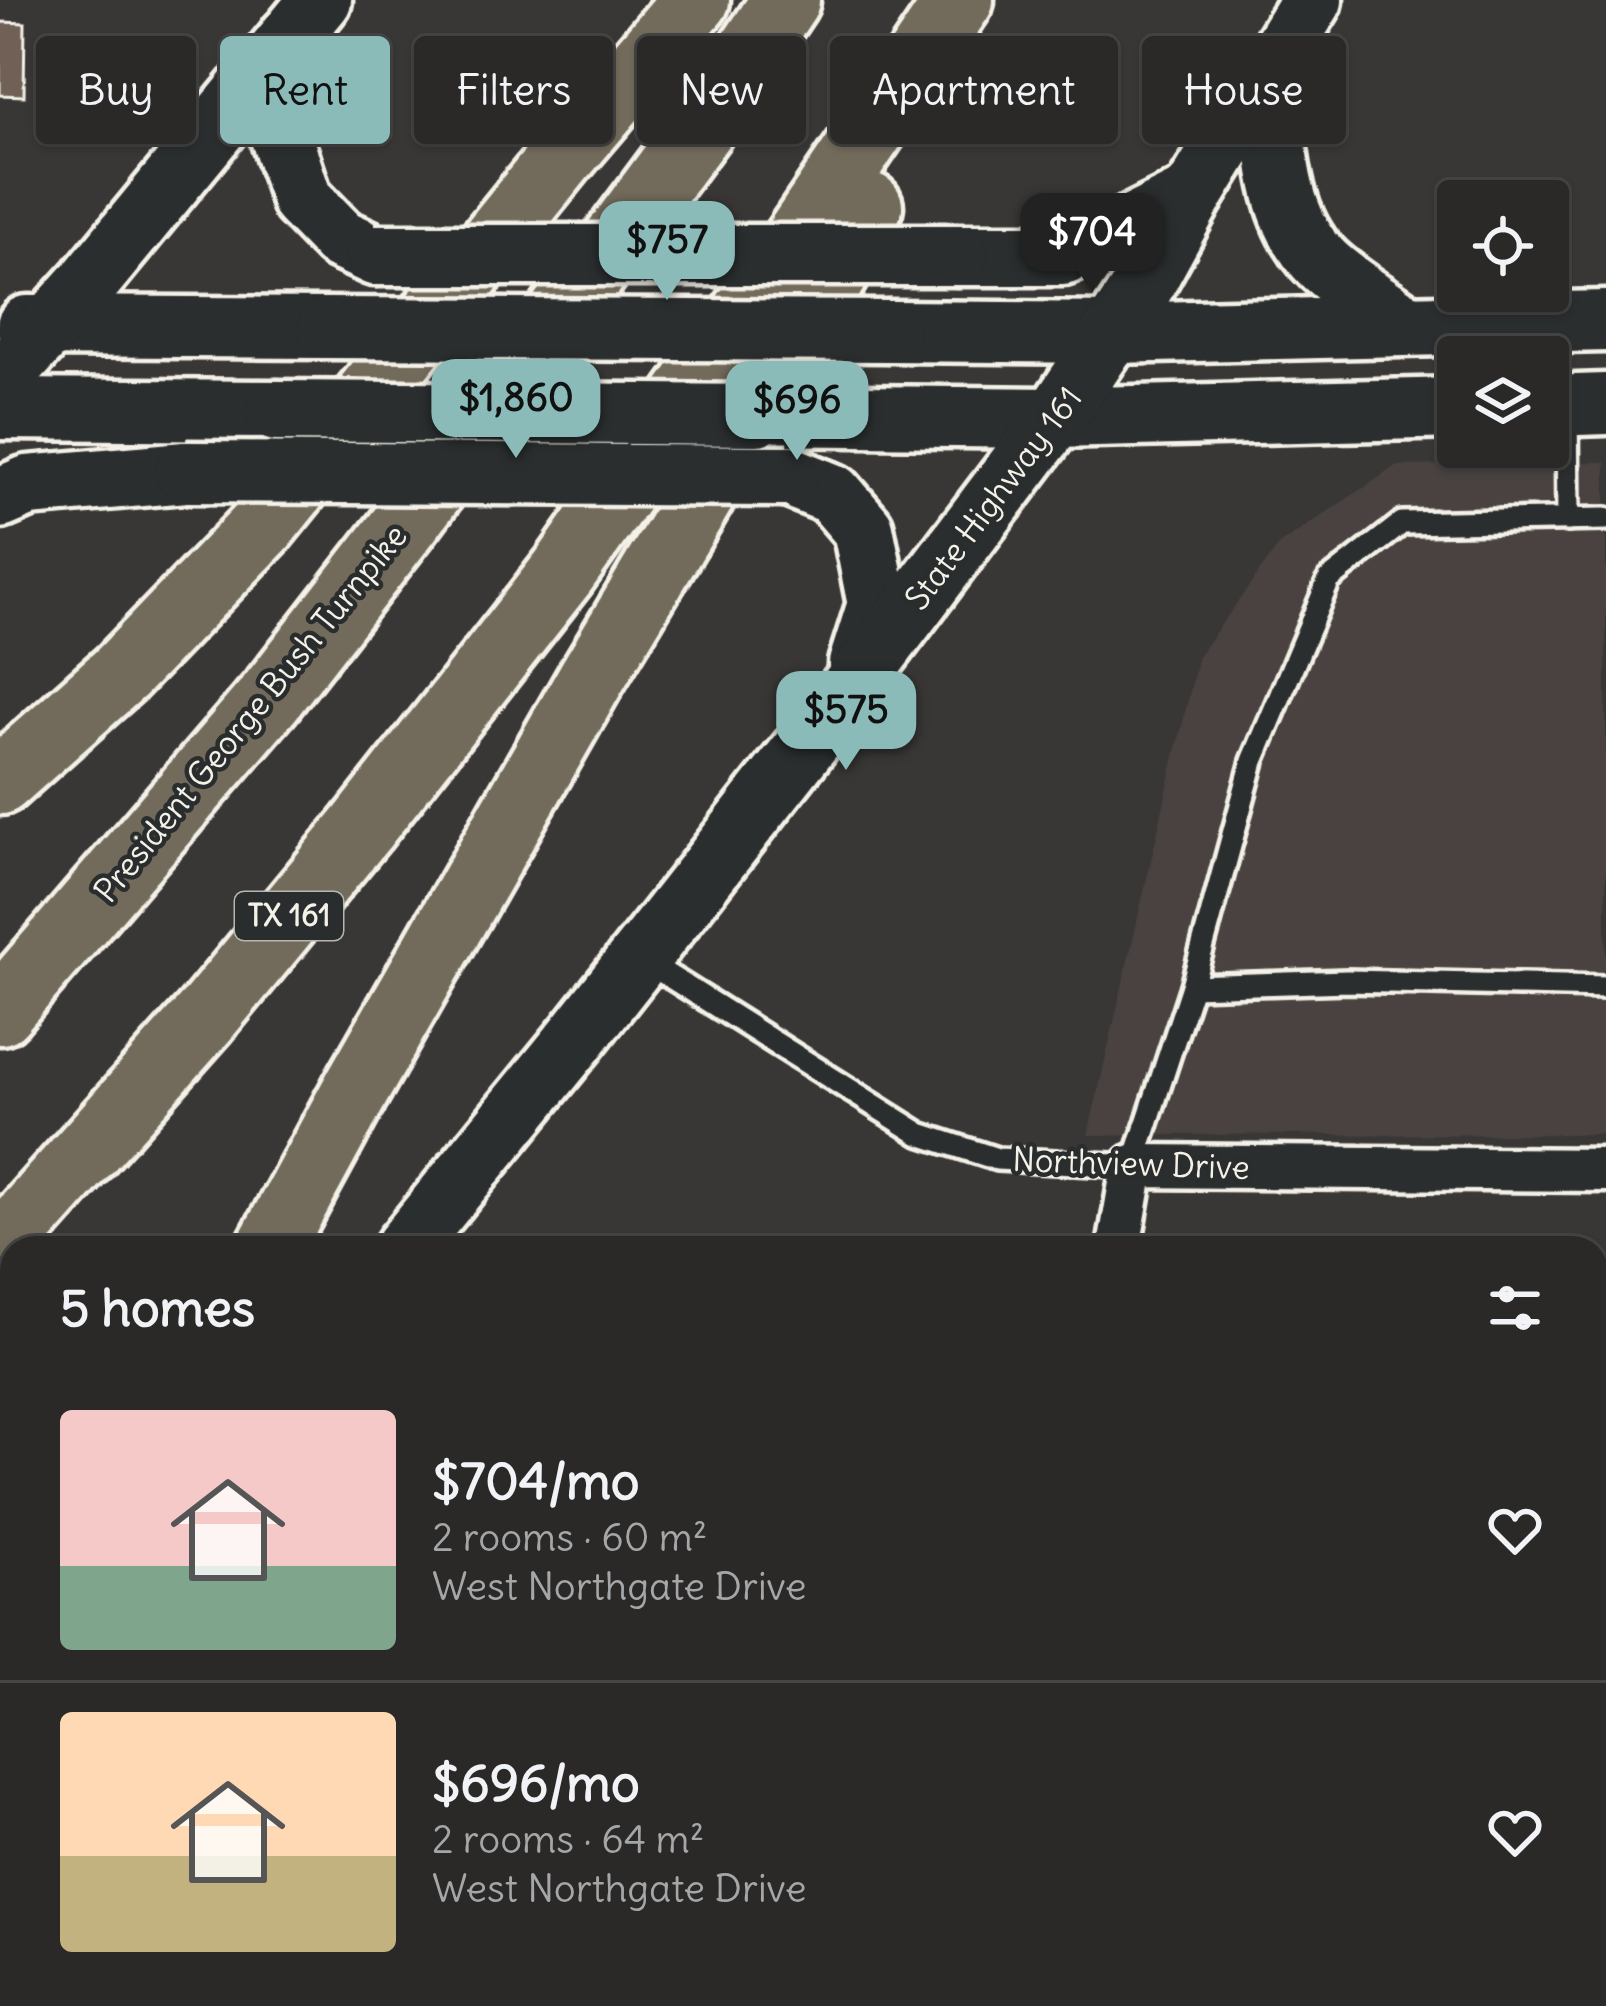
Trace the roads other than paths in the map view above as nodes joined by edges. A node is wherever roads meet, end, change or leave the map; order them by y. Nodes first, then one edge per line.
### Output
1 (695, 0) edge
2 (786, 0) edge
3 (959, 0) edge
4 (973, 0) edge
5 (1312, 0) edge
6 (306, 18) edge
7 (1290, 36) edge
8 (1224, 144) edge
9 (1276, 144) edge
10 (1193, 195) junction
11 (1606, 320) edge
12 (1406, 325) junction
13 (26, 327) edge
14 (1114, 333) junction
15 (0, 381) edge
16 (1574, 405) edge
17 (0, 409) edge
18 (1437, 409) edge
19 (1055, 418) junction
20 (0, 498) edge
21 (1606, 519) edge
22 (1568, 520) junction
23 (852, 687) junction
24 (0, 781) edge
25 (640, 957) junction
26 (1192, 986) junction
27 (1606, 987) edge
28 (0, 1012) edge
29 (1133, 1166) junction
30 (1606, 1170) edge
31 (11, 1236) edge
32 (277, 1236) edge
33 (415, 1236) edge
34 (1121, 1236) edge

1 - 24 highway
2 - 28 highway, President George Bush Turnpike
3 - 31 highway, TX 161
4 - 32 highway
5 - 7 main road, State Highway 161
6 - 10 main road, bridge
6 - 13 main road
8 - 10 main road, State Highway 161
9 - 12 main road
10 - 14 main road, State Highway 161
11 - 12 main road
12 - 14 main road
13 - 14 main road, bridge
13 - 15 main road
14 - 19 main road, State Highway 161
16 - 22 lane
17 - 19 main road, bridge
18 - 19 main road
19 - 23 main road, State Highway 161
20 - 23 main road, bridge
21 - 22 lane
22 - 26 lane
23 - 25 main road, State Highway 161
25 - 29 lane, Northview Drive
25 - 33 main road, State Highway 161
26 - 27 lane
26 - 29 lane
29 - 30 street, Northview Drive
29 - 34 street

